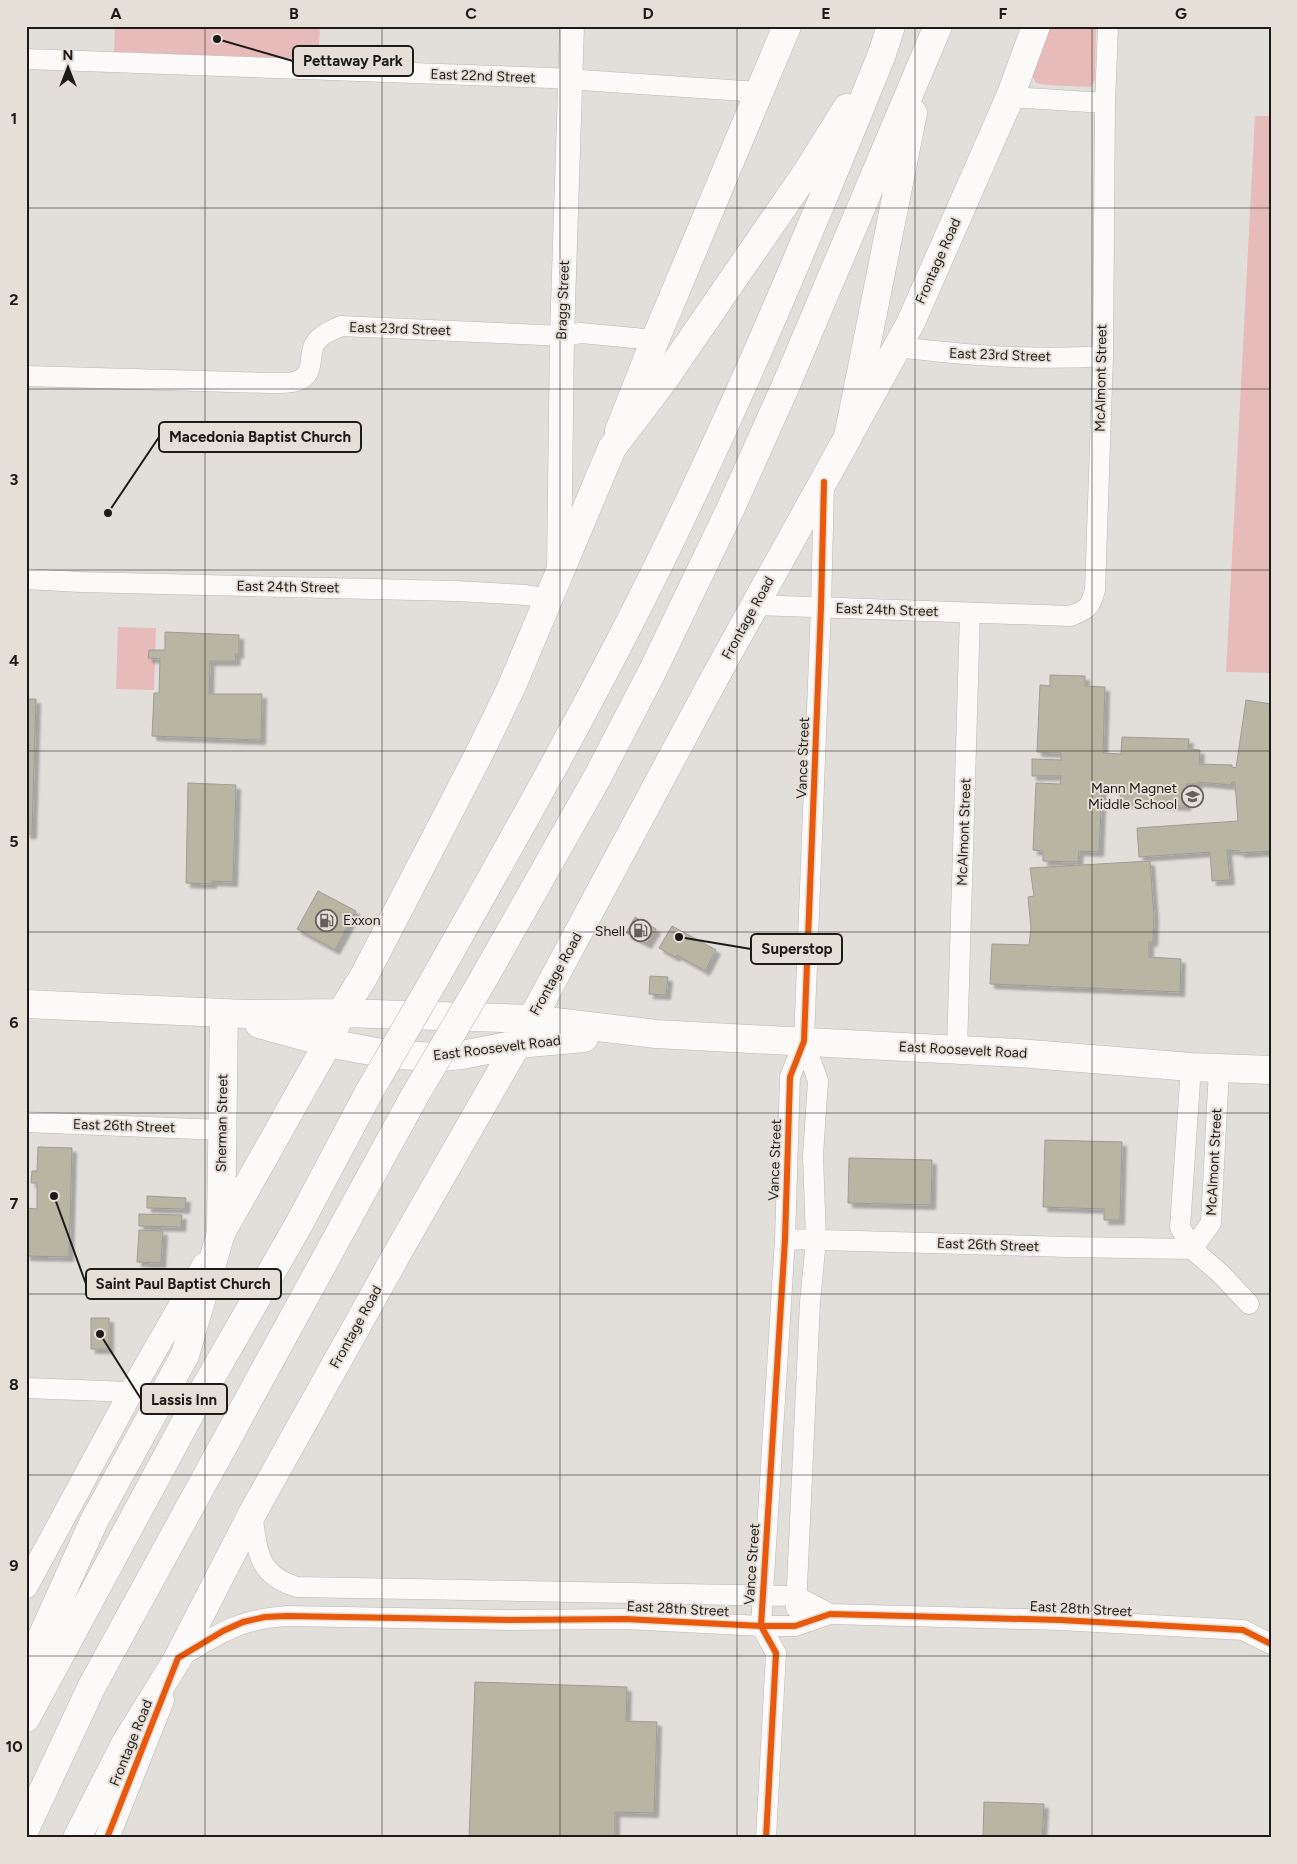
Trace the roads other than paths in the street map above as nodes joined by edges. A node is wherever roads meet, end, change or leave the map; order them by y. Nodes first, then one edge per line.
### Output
1 (572, 26) edge
2 (787, 26) edge
3 (891, 26) edge
4 (938, 26) edge
5 (1036, 26) edge
6 (1108, 26) edge
7 (882, 54) junction
8 (26, 60) edge
9 (922, 63) junction
10 (571, 79) junction
11 (760, 92) junction
12 (1010, 97) junction
13 (1105, 103) junction
14 (562, 336) junction
15 (655, 340) junction
16 (898, 347) junction
17 (1103, 356) junction
18 (26, 376) edge
19 (848, 437) junction
20 (612, 448) junction
21 (824, 482) junction
22 (559, 573) junction
23 (26, 579) edge
24 (548, 599) junction
25 (755, 605) junction
26 (821, 608) junction
27 (965, 613) junction
28 (26, 1004) edge
29 (224, 1013) junction
30 (341, 1013) junction
31 (531, 1020) junction
32 (656, 1034) junction
33 (804, 1041) junction
34 (328, 1043) junction
35 (518, 1044) junction
36 (957, 1050) junction
37 (1191, 1068) junction
38 (1219, 1069) junction
39 (1271, 1070) edge
40 (26, 1122) edge
41 (222, 1130) junction
42 (222, 1232) junction
43 (785, 1239) junction
44 (816, 1240) junction
45 (1192, 1249) junction
46 (1249, 1304) dead end
47 (26, 1388) edge
48 (131, 1392) junction
49 (252, 1514) junction
50 (26, 1586) edge
51 (763, 1596) junction
52 (796, 1596) junction
53 (830, 1614) junction
54 (761, 1626) junction
55 (795, 1626) junction
56 (1271, 1644) edge
57 (776, 1653) junction
58 (178, 1658) junction
59 (26, 1672) edge
60 (26, 1718) edge
61 (26, 1826) edge
62 (77, 1838) edge
63 (107, 1838) edge
64 (766, 1838) edge

1 - 10 street, Bragg Street
2 - 11 main road
3 - 7 main road
4 - 9 main road
5 - 12 main road, Frontage Road
6 - 13 street, McAlmont Street
7 - 20 main road
7 - 60 main road, bridge
8 - 10 street, East 22nd Street
9 - 19 main road
9 - 61 main road, bridge
10 - 11 street, East 22nd Street
10 - 14 street, Bragg Street
11 - 15 main road
12 - 13 street
12 - 16 main road, Frontage Road
13 - 17 street, McAlmont Street
14 - 15 street, East 23rd Street
14 - 18 street, East 23rd Street
14 - 22 street, Bragg Street
15 - 20 main road
16 - 17 street, East 23rd Street
16 - 19 main road, Frontage Road
17 - 27 street, McAlmont Street
19 - 21 main road, Frontage Road
20 - 22 main road
21 - 25 main road, Frontage Road
21 - 26 street, Vance Street
22 - 24 main road
23 - 24 street, East 24th Street
24 - 30 main road
25 - 26 street, East 24th Street
25 - 31 main road, Frontage Road
26 - 27 street, East 24th Street
26 - 33 street, Vance Street
27 - 36 street, McAlmont Street
28 - 29 main road, East Roosevelt Road
29 - 30 main road, East Roosevelt Road
29 - 34 main road, East Roosevelt Road
29 - 41 main road, Sherman Street
30 - 31 main road, East Roosevelt Road
30 - 34 main road
31 - 32 main road, East Roosevelt Road
31 - 35 main road, Frontage Road
32 - 33 main road, East Roosevelt Road
32 - 35 main road, East Roosevelt Road
33 - 36 main road, East Roosevelt Road
33 - 43 street, Vance Street
33 - 44 street, Vance Street
34 - 35 main road, East Roosevelt Road
34 - 42 main road
35 - 49 main road, Frontage Road
36 - 37 main road, East Roosevelt Road
37 - 38 main road, East Roosevelt Road
37 - 45 street
38 - 39 main road, East Roosevelt Road
38 - 45 street, McAlmont Street
40 - 41 street, East 26th Street
41 - 42 main road, Sherman Street
42 - 48 street
42 - 59 main road
43 - 44 street, East 26th Street
43 - 51 street, Vance Street
44 - 45 street, East 26th Street
44 - 52 street, Vance Street
45 - 46 street
47 - 48 street
48 - 50 street
49 - 51 street, East 28th Street
49 - 58 main road, Frontage Road
51 - 52 street, East 28th Street
51 - 54 street, Vance Street
52 - 53 street, East 28th Street
52 - 55 street, Vance Street
53 - 55 street, East 28th Street
53 - 56 street, East 28th Street
54 - 55 street, East 28th Street
54 - 57 street, Vance Street
54 - 58 street, East 28th Street
55 - 57 street
57 - 64 street
58 - 62 main road
58 - 63 street, Frontage Road

